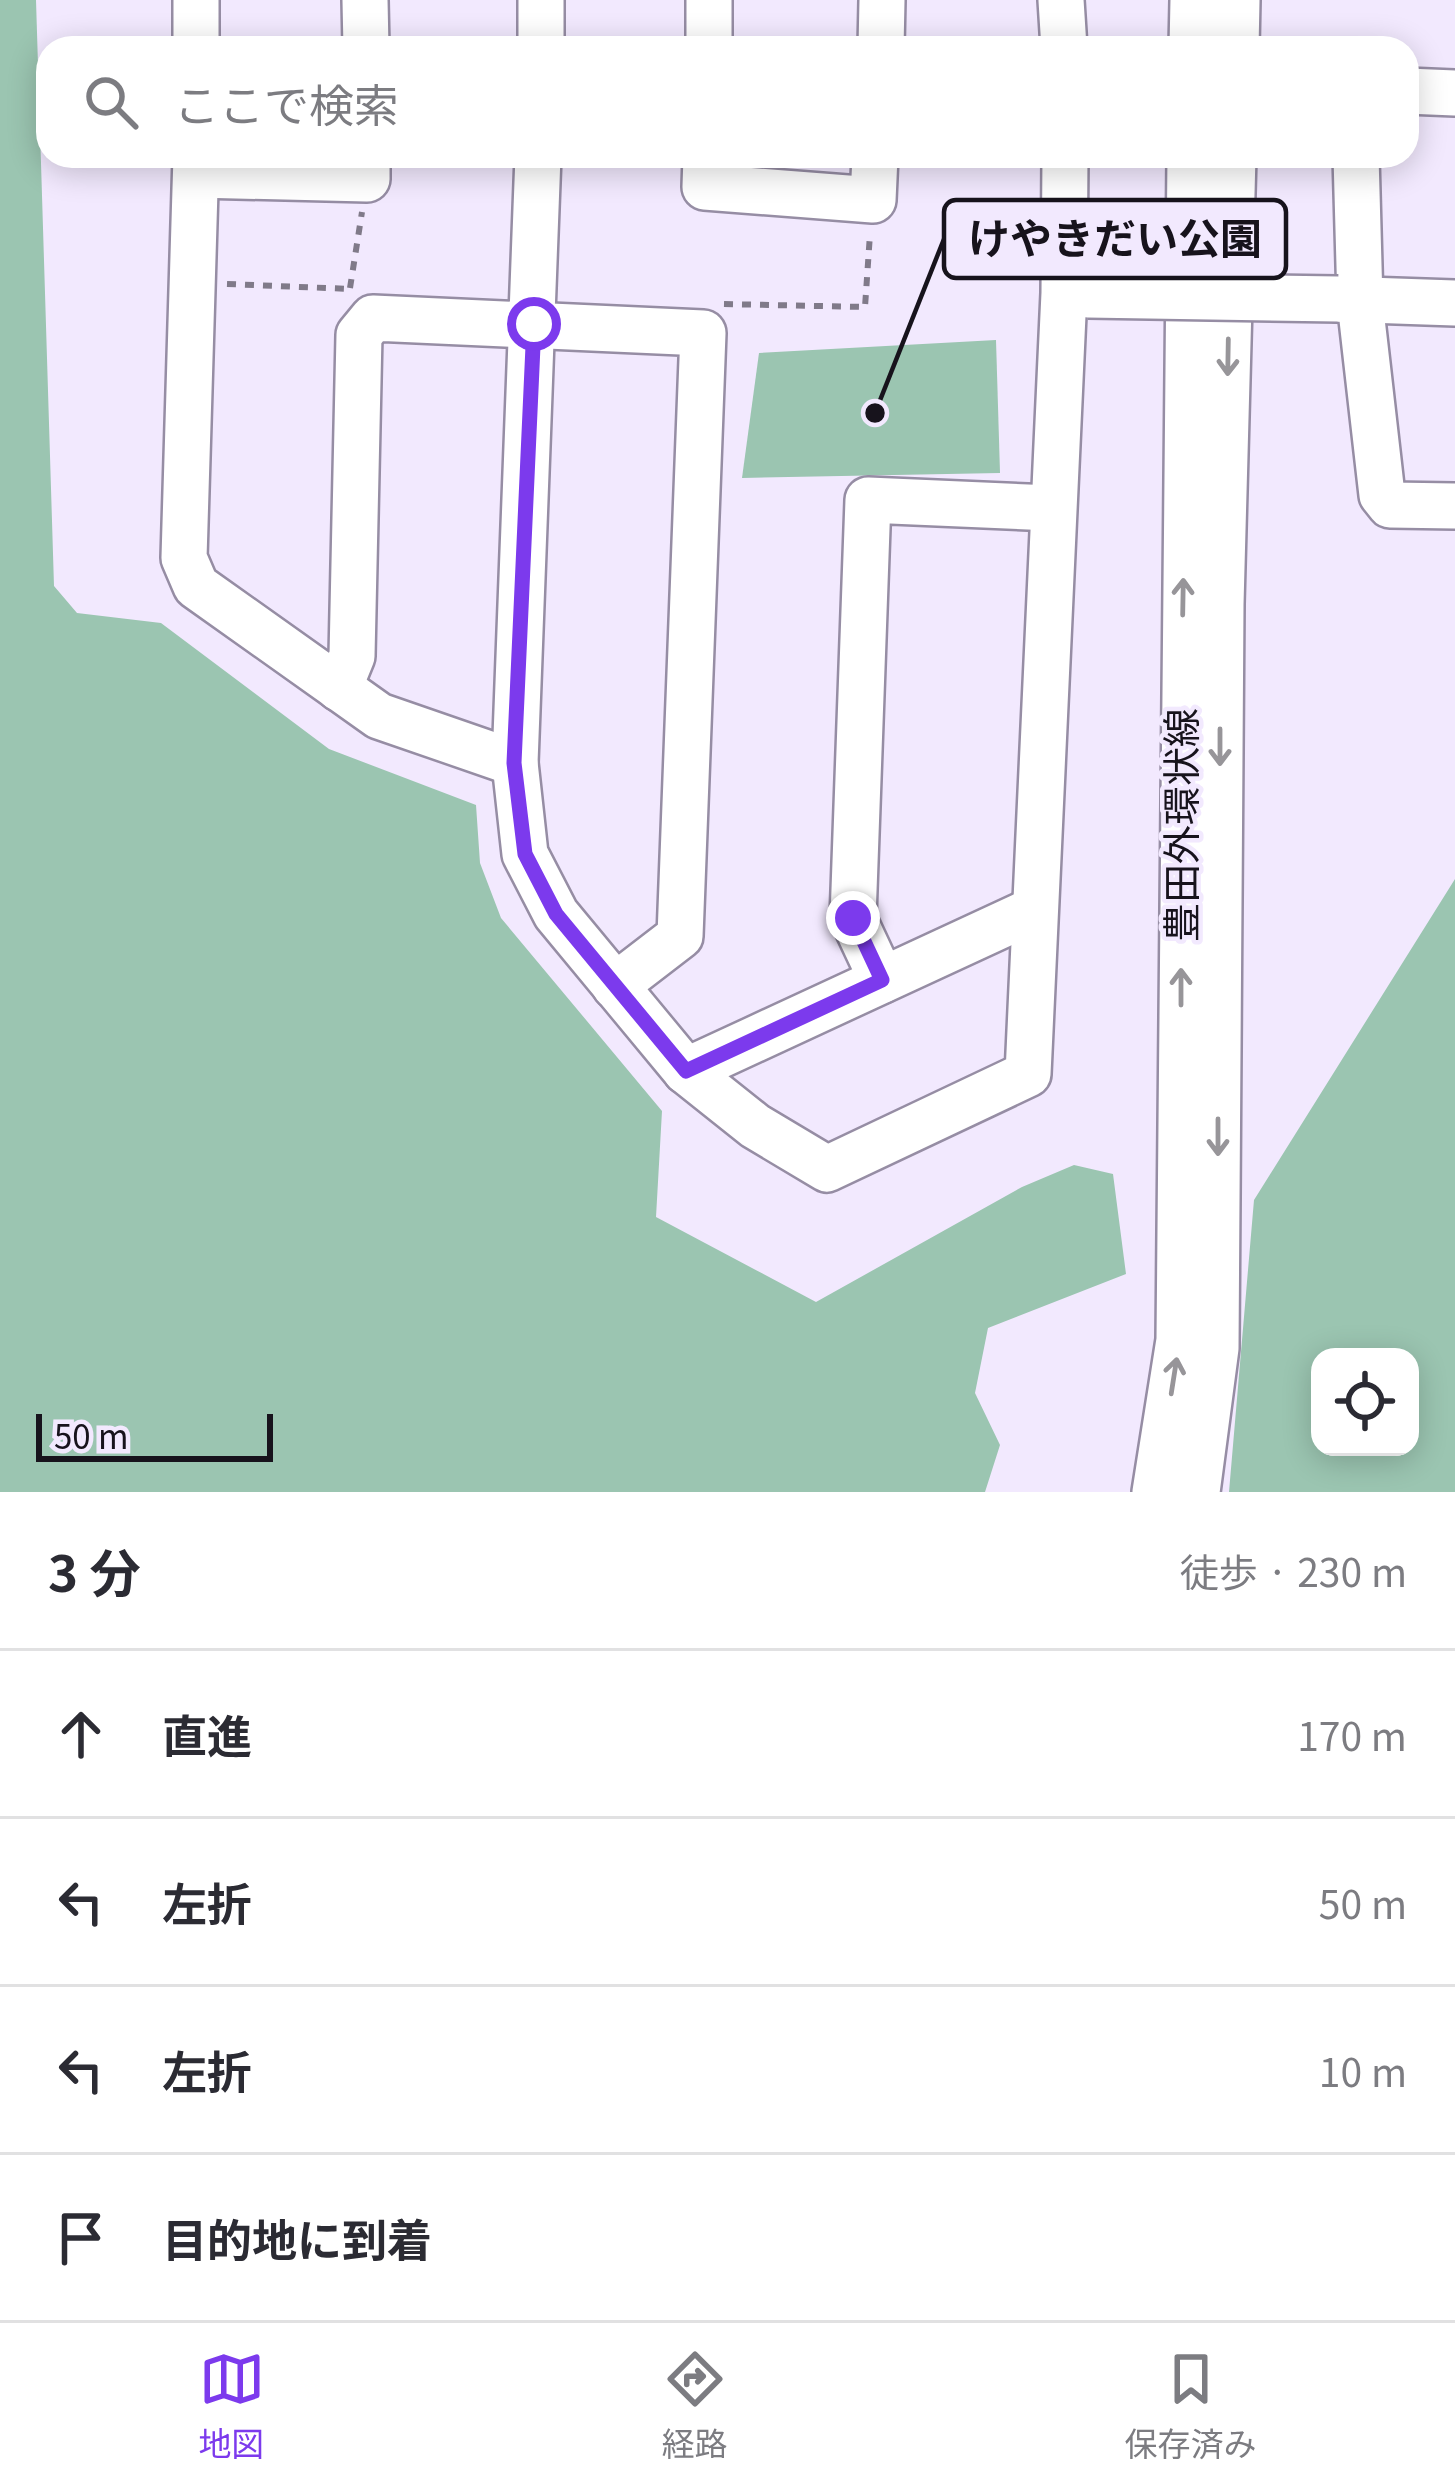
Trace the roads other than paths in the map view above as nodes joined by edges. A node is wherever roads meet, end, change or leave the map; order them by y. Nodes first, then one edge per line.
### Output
1 (196, 0) edge
2 (365, 0) edge
3 (541, 0) edge
4 (709, 0) edge
5 (882, 0) edge
6 (1061, 0) edge
7 (1192, 0) edge
8 (1237, 0) edge
9 (196, 36) edge
10 (366, 36) edge
11 (541, 36) edge
12 (709, 36) edge
13 (881, 36) edge
14 (1063, 36) edge
15 (1192, 36) edge
16 (1236, 36) edge
17 (1419, 92) edge
18 (1455, 93) edge
19 (196, 168) edge
20 (538, 168) edge
21 (706, 168) edge
22 (874, 168) edge
23 (1066, 168) edge
24 (1190, 168) edge
25 (1233, 168) edge
26 (1355, 168) edge
27 (1076, 294) junction
28 (1349, 301) junction
29 (1455, 303) edge
30 (534, 324) junction
31 (1455, 506) edge
32 (1052, 508) junction
33 (339, 688) junction
34 (514, 763) junction
35 (1034, 910) junction
36 (882, 980) junction
37 (616, 986) junction
38 (686, 1071) junction
39 (1155, 1492) edge
40 (1197, 1492) edge

1 - 9 street
2 - 10 street
3 - 11 street
4 - 12 street
5 - 13 street
6 - 14 street
7 - 15 street
8 - 16 street
17 - 18 street
19 - 33 street
20 - 30 street
21 - 22 street
23 - 27 street
39 -> 24 street, 豊田外環状線
25 -> 40 street, 豊田外環状線
26 - 28 street
27 - 28 street, bridge
27 - 32 street
28 - 29 street
28 - 31 street
30 - 33 street
30 - 34 street
30 - 37 street
32 - 35 street
32 - 36 street
33 - 34 street
34 - 37 street
35 - 36 street
35 - 38 street
36 - 38 street
37 - 38 street

